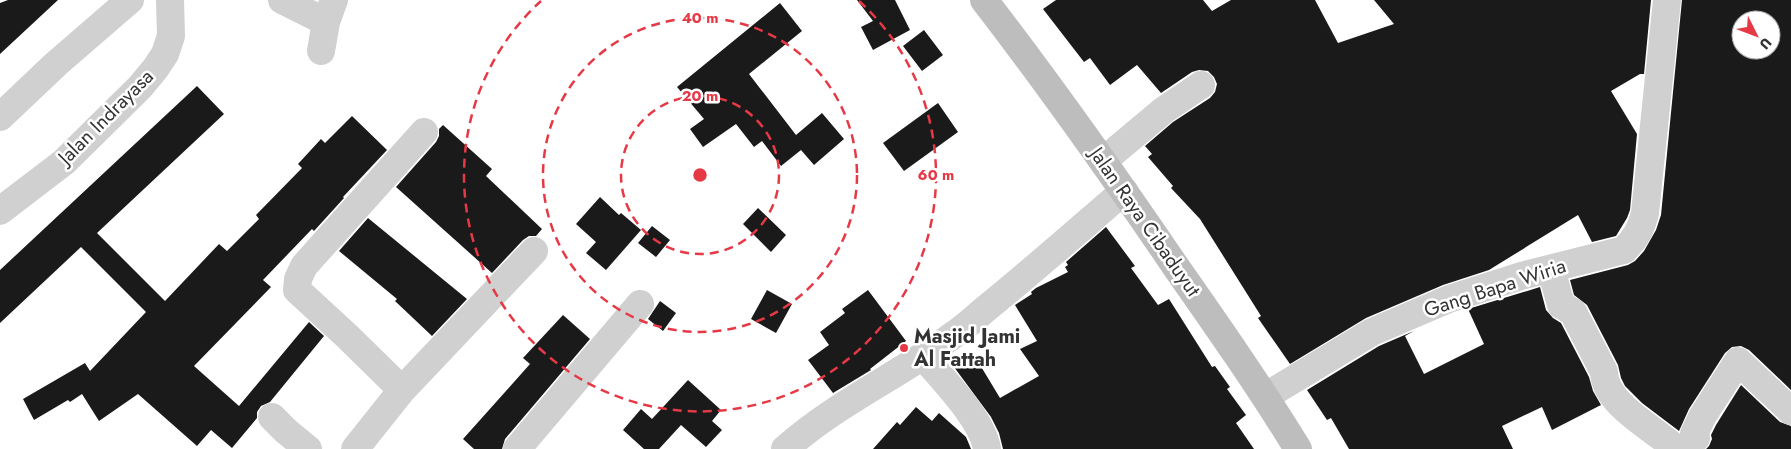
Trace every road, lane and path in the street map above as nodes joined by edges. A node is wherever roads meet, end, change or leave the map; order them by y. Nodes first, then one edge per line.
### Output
1 (170, 0) edge
2 (282, 0) edge
3 (984, 0) edge
4 (1667, 0) edge
5 (125, 2) edge
6 (330, 11) edge
7 (322, 51) dead end
8 (1201, 85) dead end
9 (0, 117) edge
10 (424, 132) dead end
11 (1104, 161) junction
12 (1124, 191) junction
13 (0, 211) edge
14 (534, 251) dead end
15 (1551, 269) junction
16 (640, 304) dead end
17 (923, 356) junction
18 (402, 390) junction
19 (1266, 396) junction
20 (1791, 411) edge
21 (272, 417) dead end
22 (1691, 446) edge
23 (308, 449) edge
24 (355, 449) edge
25 (517, 449) edge
26 (785, 449) edge
27 (987, 449) edge
28 (1298, 449) edge

1 - 13 street, Jalan Indrayasa
2 - 6 street
3 - 11 main road, Jalan Raya Cibaduyut
4 - 15 street, Gang Bapa Wiria
5 - 9 street
6 - 7 street
8 - 11 street
10 - 18 street
11 - 12 main road, Jalan Raya Cibaduyut
12 - 17 street
12 - 19 main road, Jalan Raya Cibaduyut
14 - 18 street
15 - 19 street, Gang Bapa Wiria
15 - 22 street
16 - 25 street
17 - 26 street
17 - 27 street
18 - 24 street
19 - 28 main road, Jalan Raya Cibaduyut
20 - 22 street
21 - 23 street

